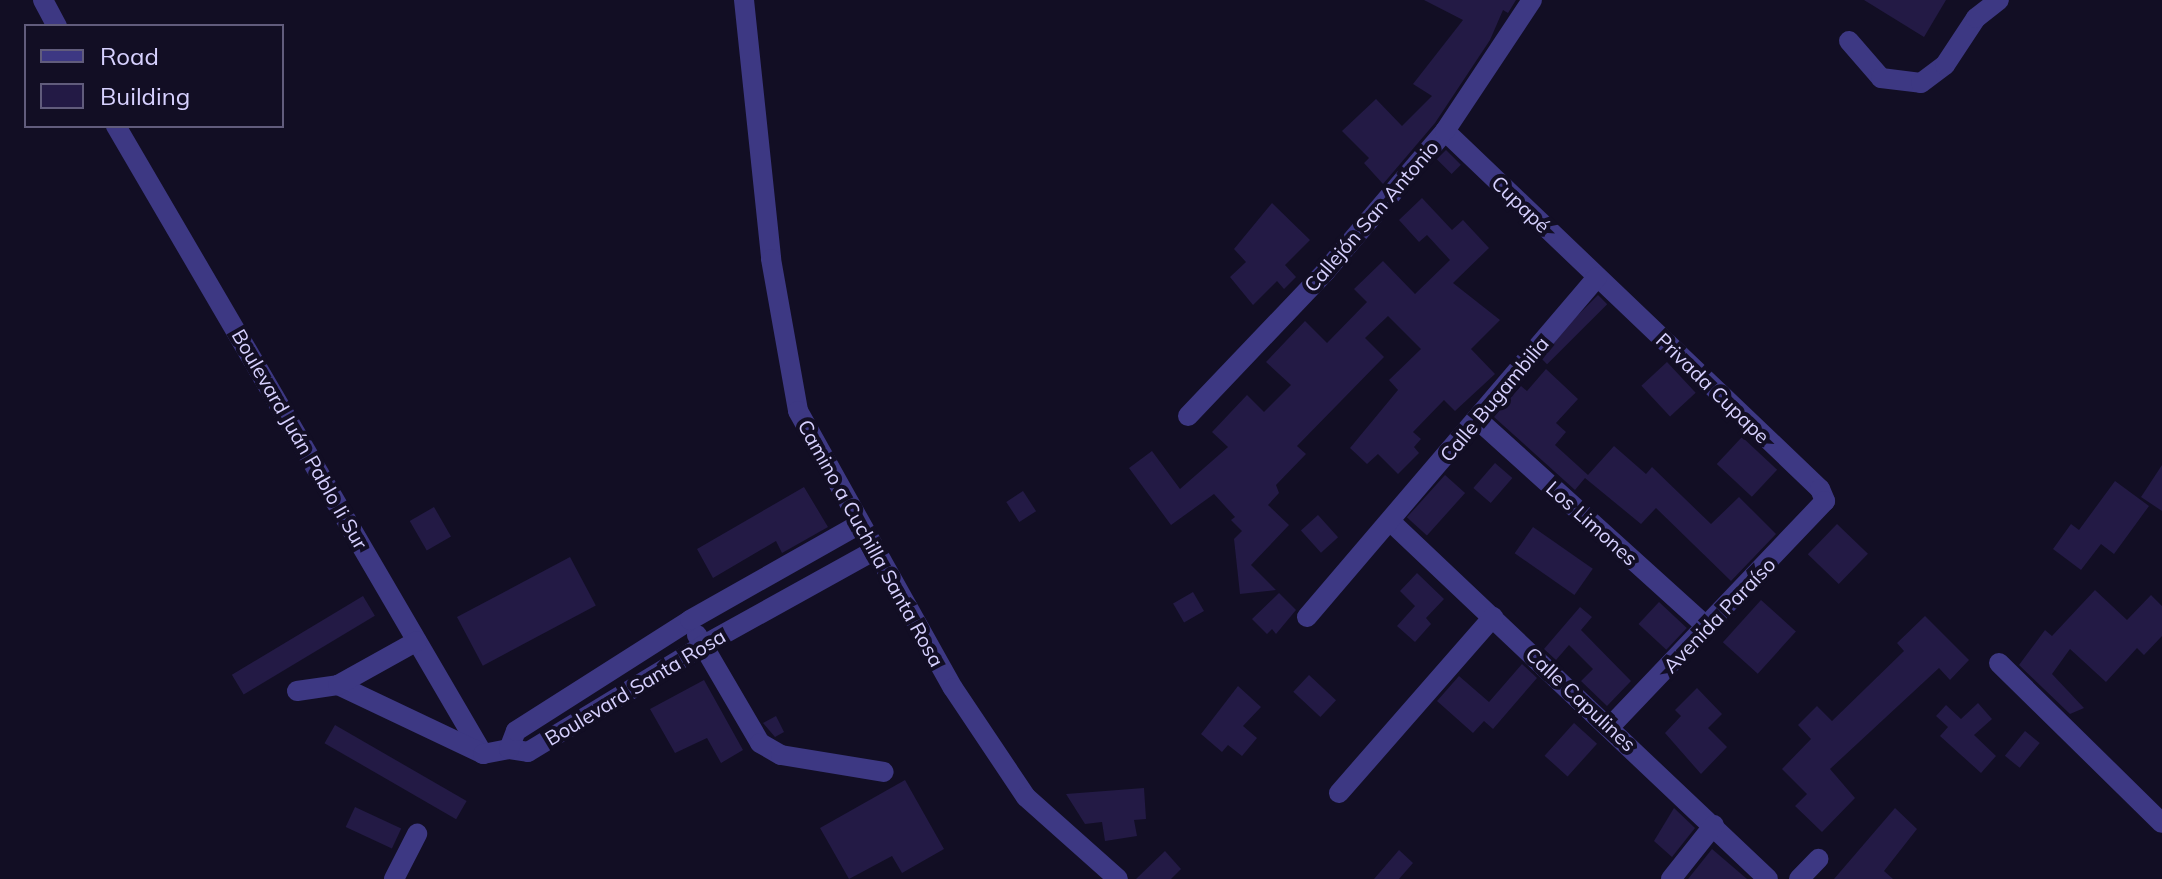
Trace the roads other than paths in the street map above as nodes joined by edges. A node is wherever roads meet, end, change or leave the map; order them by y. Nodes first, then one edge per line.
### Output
1 (43, 0) edge
2 (744, 0) edge
3 (1532, 0) edge
4 (1999, 0) edge
5 (56, 24) edge
6 (1849, 41) dead end
7 (117, 128) edge
8 (1445, 131) junction
9 (1597, 277) junction
10 (1188, 416) dead end
11 (1477, 419) junction
12 (1825, 501) joint
13 (1391, 522) junction
14 (860, 524) junction
15 (875, 550) junction
16 (1307, 617) dead end
17 (1493, 617) junction
18 (690, 620) junction
19 (1707, 627) junction
20 (417, 641) junction
21 (702, 646) junction
22 (1999, 663) dead end
23 (338, 685) junction
24 (297, 691) dead end
25 (1610, 727) junction
26 (509, 749) junction
27 (483, 754) junction
28 (884, 772) dead end
29 (1339, 793) dead end
30 (2162, 823) edge
31 (1714, 825) junction
32 (417, 834) dead end
33 (1818, 859) dead end
34 (394, 879) edge
35 (1118, 879) edge
36 (1671, 879) edge
37 (1768, 879) edge
38 (1799, 879) edge

1 - 5 street
2 - 14 street, Camino a Cuchilla Santa Rosa
3 - 8 street, Callejón San Antonio
4 - 6 street
7 - 20 street, Boulevard Juán Pablo Ii Sur
8 - 9 street, Cupapé
8 - 10 street, Callejón San Antonio
9 - 11 street, Calle Bugambilia
9 - 12 street, Privada Cupape
11 - 13 street, Calle Bugambilia
11 - 19 street, Los Limones
12 - 19 street, Avenida Paraíso
13 - 16 street, Calle Bugambilia
13 - 17 street, Calle Capulines
14 - 15 street, Camino a Cuchilla Santa Rosa
14 - 18 street, Boulevard Santa Rosa
15 - 21 street, Boulevard Santa Rosa
15 - 35 street, Camino a Cuchilla Santa Rosa
17 - 25 street, Calle Capulines
17 - 29 street
18 - 21 street
18 - 26 street, Boulevard Santa Rosa
19 - 25 street, Avenida Paraíso
20 - 23 street
20 - 27 street, Boulevard Juán Pablo Ii Sur
21 - 26 street, Boulevard Santa Rosa
21 - 28 street
22 - 30 street
23 - 24 street
23 - 27 street
25 - 31 street, Calle Capulines
26 - 27 street
31 - 36 street
31 - 37 street, Calle Capulines
32 - 34 street
33 - 38 street

